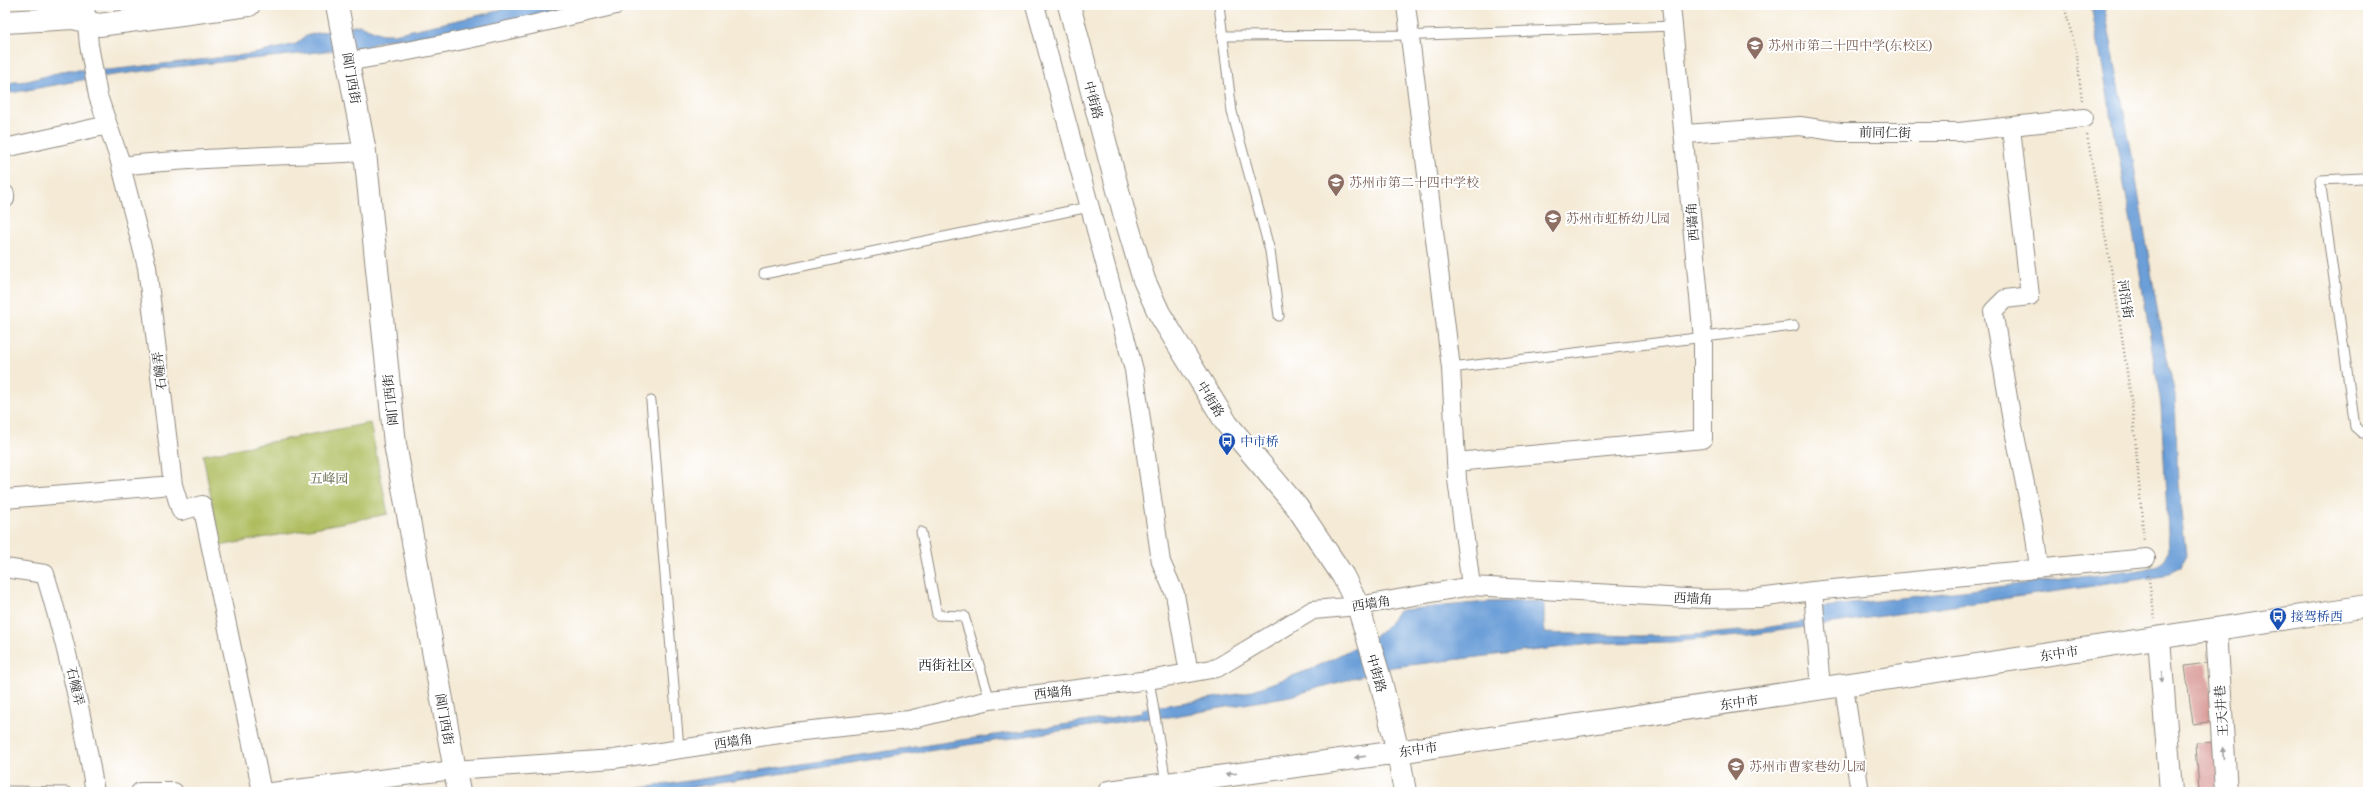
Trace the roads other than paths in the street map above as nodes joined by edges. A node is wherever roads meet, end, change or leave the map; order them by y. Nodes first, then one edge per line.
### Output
1 (249, 5) edge
2 (616, 5) edge
3 (1035, 5) edge
4 (1069, 5) edge
5 (1219, 5) edge
6 (1406, 5) edge
7 (1671, 5) edge
8 (339, 11) edge
9 (86, 13) edge
10 (5, 22) edge
11 (1674, 26) junction
12 (1222, 36) junction
13 (1409, 36) junction
14 (349, 58) junction
15 (2084, 118) road end
16 (108, 125) junction
17 (2011, 128) junction
18 (1685, 134) junction
19 (5, 148) edge
20 (366, 152) junction
21 (121, 166) junction
22 (2363, 178) dead end
23 (5, 194) edge
24 (5, 199) edge
25 (1089, 207) junction
26 (764, 274) dead end
27 (1279, 316) dead end
28 (1794, 326) dead end
29 (1703, 339) junction
30 (1451, 368) junction
31 (651, 401) dead end
32 (2368, 433) edge
33 (1456, 462) junction
34 (173, 485) junction
35 (5, 499) edge
36 (921, 532) dead end
37 (2146, 558) road end
38 (5, 568) edge
39 (2038, 568) junction
40 (1471, 586) junction
41 (1813, 595) junction
42 (2368, 606) edge
43 (1360, 615) junction
44 (2216, 630) junction
45 (2159, 638) junction
46 (1189, 673) junction
47 (1844, 687) junction
48 (1150, 689) junction
49 (1822, 690) junction
50 (990, 700) junction
51 (679, 749) junction
52 (1398, 752) junction
53 (454, 770) junction
54 (1166, 783) junction
55 (7, 791) edge
56 (67, 792) edge
57 (95, 792) edge
58 (140, 792) edge
59 (174, 792) edge
60 (262, 792) edge
61 (271, 792) edge
62 (459, 792) edge
63 (1109, 792) edge
64 (1405, 792) edge
65 (1860, 792) edge
66 (2171, 792) edge
67 (2226, 792) edge

1 - 9 main road
2 - 14 street
3 - 25 street
4 - 43 main road, 中街路
5 - 12 lane
6 - 13 street
7 - 11 street, 西墙角
8 - 14 main road, 阊门西街
9 - 10 main road
9 - 16 street, 石幢弄
11 - 13 lane
11 - 18 street, 西墙角
12 - 13 lane
12 - 27 lane
13 - 30 street
14 - 20 main road, 阊门西街
15 - 17 street, 前同仁街
16 - 19 street
16 - 21 street, 石幢弄
17 - 18 street, 前同仁街
17 - 39 street
18 - 29 street, 西墙角
20 - 21 street
20 - 53 main road, 阊门西街
21 - 34 street, 石幢弄
22 - 32 lane
23 - 24 street
25 - 26 lane
25 - 46 street
28 - 29 lane
29 - 30 lane
29 - 33 street, 西墙角
30 - 33 street
31 - 51 lane
33 - 40 street
34 - 35 street
34 - 60 street, 石幢弄
36 - 50 lane
37 - 39 street, 西墙角
38 - 57 street, 石幢弄
39 - 41 street, 西墙角
40 - 41 street, 西墙角
40 - 43 street, 西墙角
41 - 49 street
42 - 44 main road, 东中市
43 - 46 street, 西墙角
43 - 52 main road, 中街路
44 - 45 main road, 东中市
67 -> 44 main road, 王天井巷
45 - 47 main road, 东中市
45 -> 66 main road
46 - 48 street, 西墙角
47 - 49 main road, 东中市
47 - 65 street
48 - 50 street, 西墙角
48 - 54 lane
49 - 52 main road, 东中市
50 - 51 street, 西墙角
51 - 53 street, 西墙角
52 -> 54 main road, 东中市
52 - 64 main road, 中街路
53 - 61 street, 西墙角
53 - 62 main road, 阊门西街
54 - 63 main road, 东中市
55 - 56 lane
58 - 59 street

